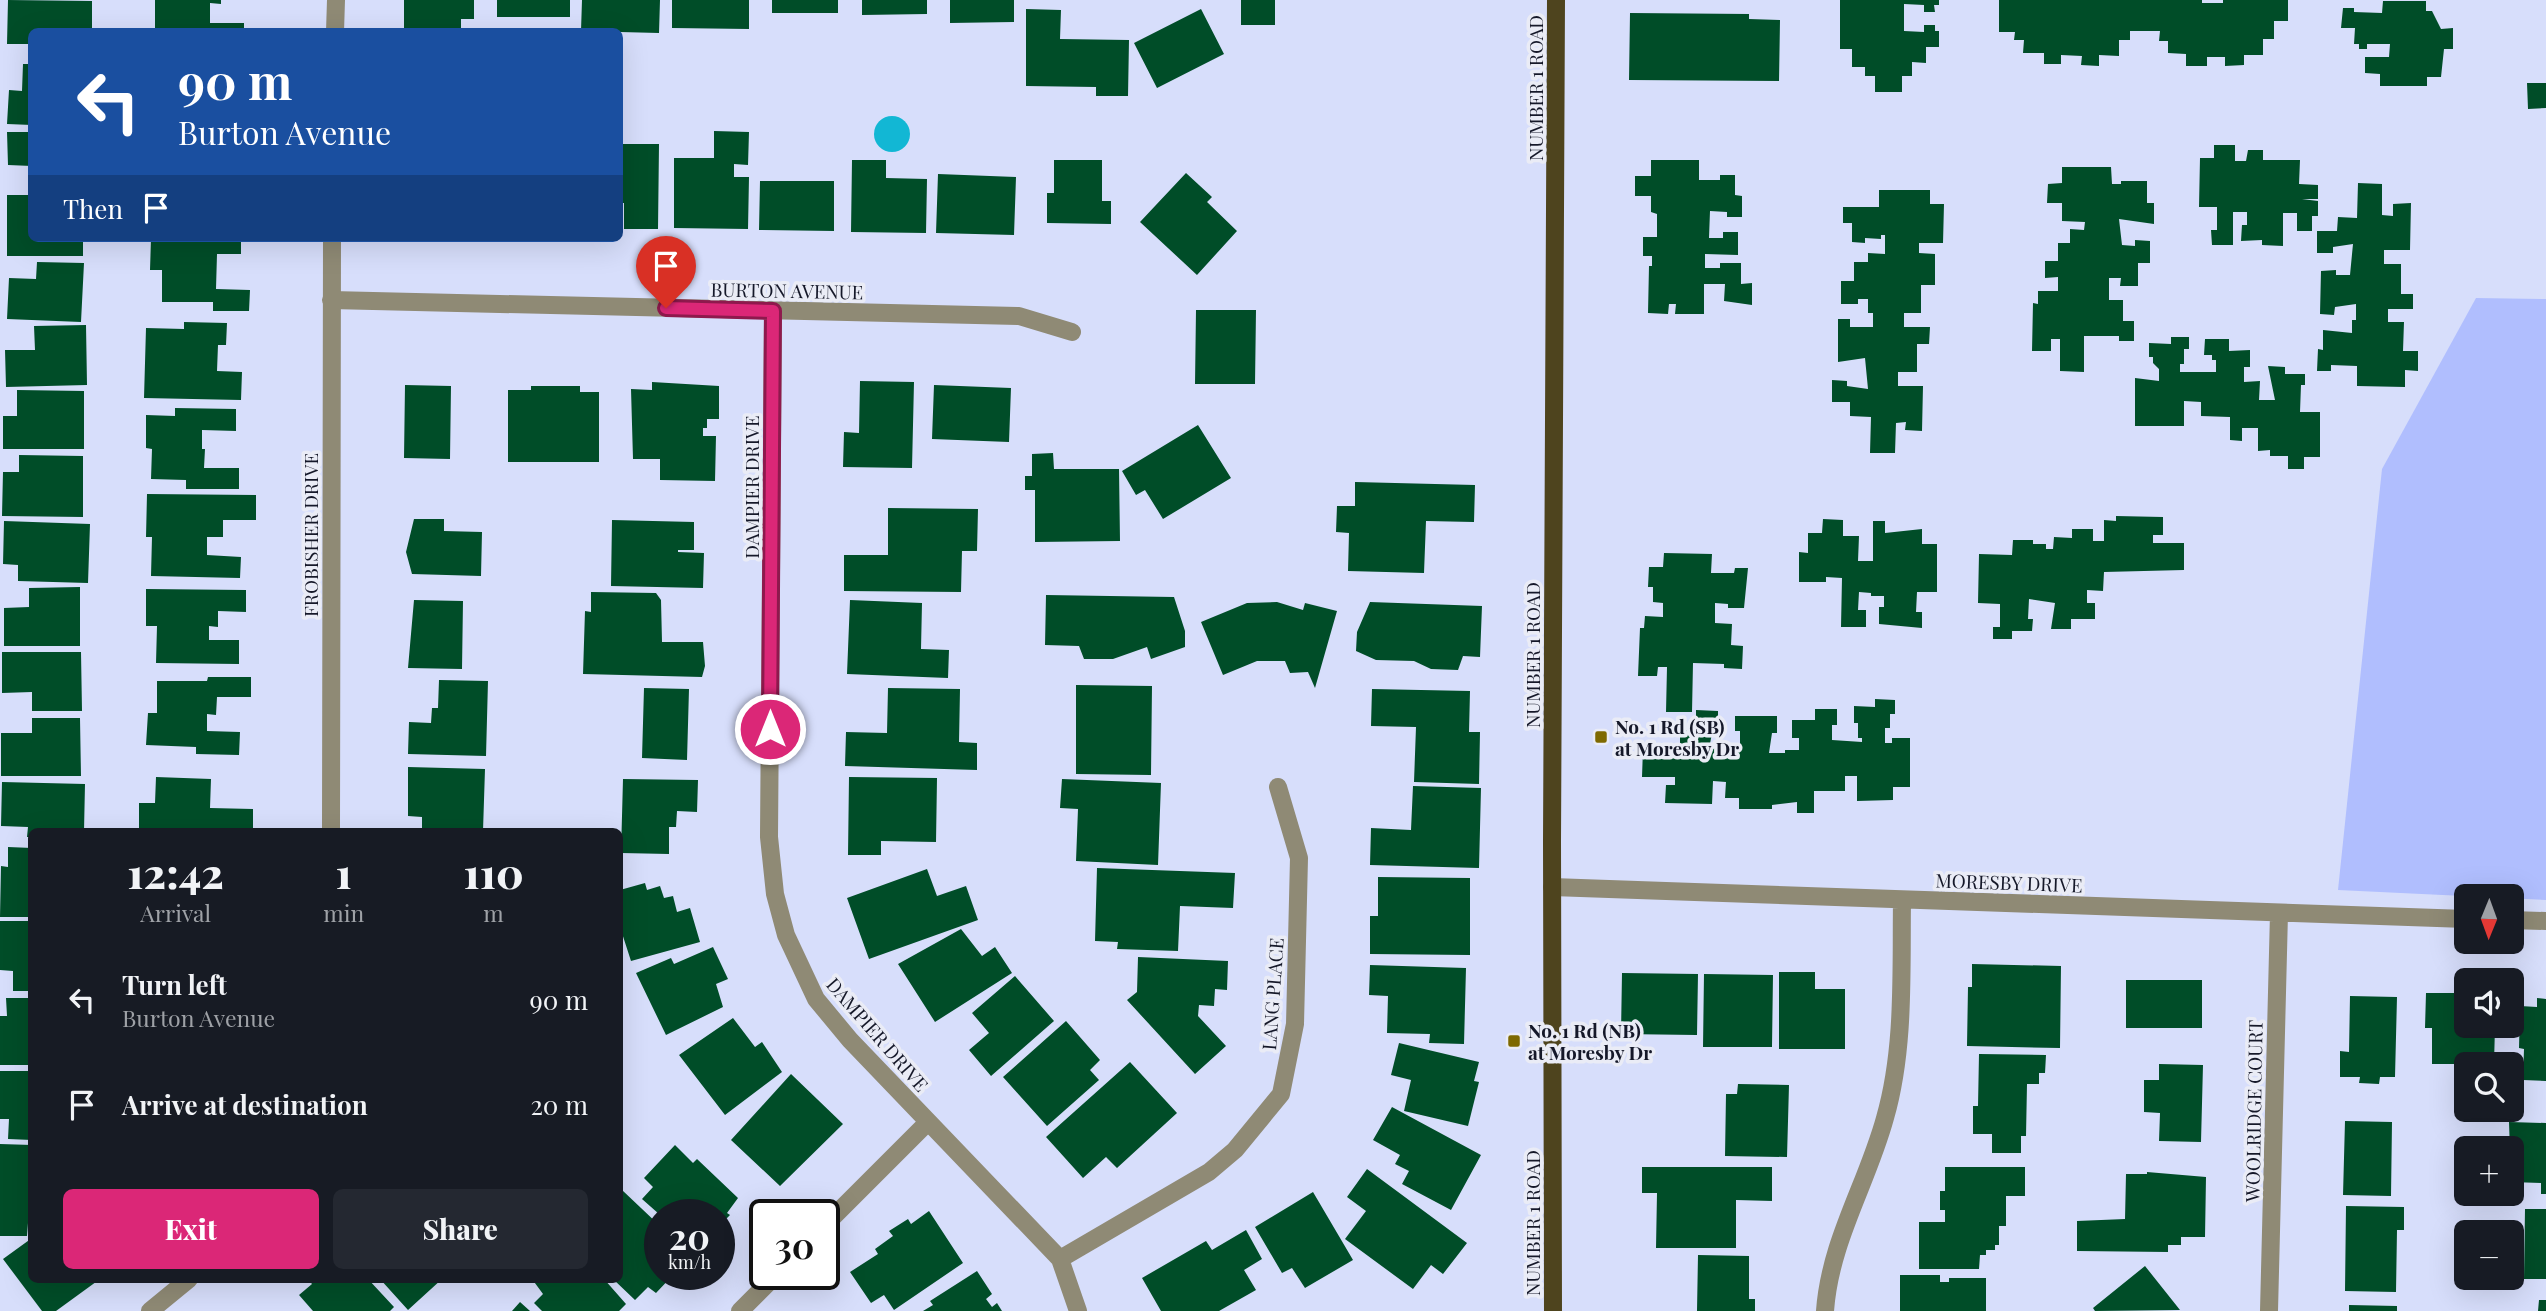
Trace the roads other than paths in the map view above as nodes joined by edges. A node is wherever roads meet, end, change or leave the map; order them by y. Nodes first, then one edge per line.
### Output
1 (336, 0) edge
2 (1556, 0) edge
3 (335, 28) edge
4 (332, 242) edge
5 (331, 300) junction
6 (773, 311) junction
7 (1072, 331) dead end
8 (1278, 787) dead end
9 (331, 828) edge
10 (1552, 887) junction
11 (1902, 900) junction
12 (2279, 913) junction
13 (2454, 919) edge
14 (2524, 920) edge
15 (2546, 921) edge
16 (928, 1122) junction
17 (840, 1210) edge
18 (1060, 1259) junction
19 (184, 1283) edge
20 (761, 1290) edge
21 (150, 1311) edge
22 (740, 1311) edge
23 (1078, 1311) edge
24 (1553, 1311) edge
25 (1825, 1311) edge
26 (2269, 1311) edge

1 - 3 street
2 - 10 main road, NUMBER 1 ROAD
4 - 5 street, FROBISHER DRIVE
5 - 6 street, BURTON AVENUE
5 - 9 street, FROBISHER DRIVE
6 - 7 street, BURTON AVENUE
6 - 16 street, DAMPIER DRIVE
8 - 18 street, LANG PLACE
10 - 11 street, MORESBY DRIVE
10 - 24 main road, NUMBER 1 ROAD
11 - 12 street, MORESBY DRIVE
11 - 25 street
12 - 13 street, MORESBY DRIVE
12 - 26 street, WOOLRIDGE COURT
14 - 15 street
16 - 17 street
16 - 18 street, DAMPIER DRIVE
18 - 23 street, DAMPIER DRIVE
19 - 21 street
20 - 22 street

